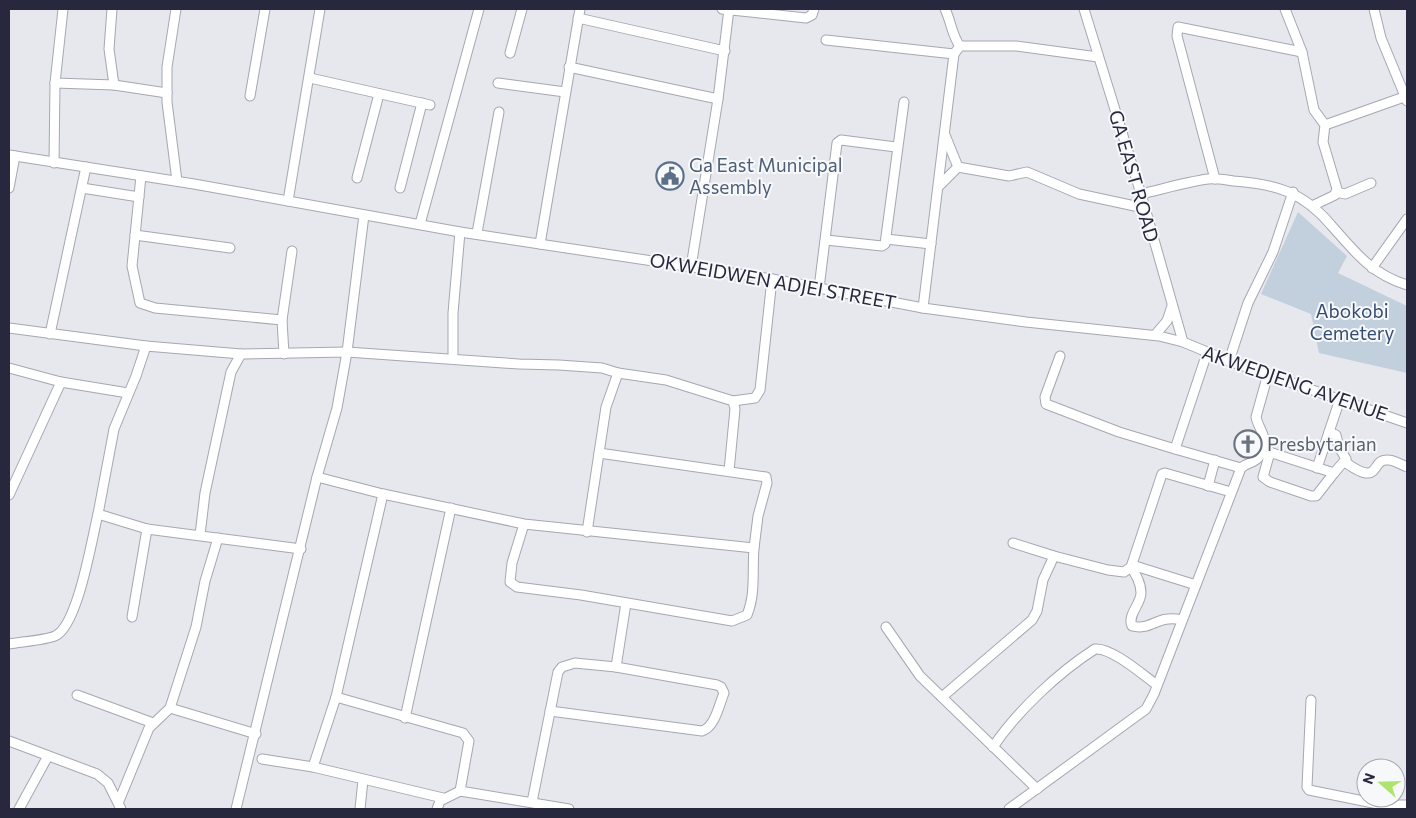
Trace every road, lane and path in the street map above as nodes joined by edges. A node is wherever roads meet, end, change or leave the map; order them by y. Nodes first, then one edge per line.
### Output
1 (63, 9) edge
2 (112, 9) edge
3 (176, 9) edge
4 (265, 9) edge
5 (320, 9) edge
6 (478, 9) edge
7 (522, 9) edge
8 (580, 9) edge
9 (727, 9) edge
10 (814, 9) edge
11 (945, 9) edge
12 (1084, 9) edge
13 (1285, 9) edge
14 (1374, 9) edge
15 (578, 18) junction
16 (826, 40) dead end
17 (960, 46) junction
18 (726, 51) junction
19 (1302, 52) junction
20 (510, 53) dead end
21 (954, 54) junction
22 (1098, 57) junction
23 (569, 67) junction
24 (310, 78) junction
25 (54, 83) junction
26 (498, 83) dead end
27 (114, 86) junction
28 (565, 92) junction
29 (167, 93) junction
30 (379, 94) junction
31 (250, 96) dead end
32 (718, 99) junction
33 (1406, 99) edge
34 (904, 102) dead end
35 (499, 112) dead end
36 (1325, 125) junction
37 (944, 133) junction
38 (896, 147) junction
39 (12, 155) edge
40 (54, 163) junction
41 (86, 167) junction
42 (958, 167) junction
43 (141, 176) junction
44 (357, 178) dead end
45 (1215, 179) junction
46 (177, 181) junction
47 (1371, 183) dead end
48 (939, 186) junction
49 (9, 188) edge
50 (82, 188) junction
51 (400, 188) dead end
52 (1293, 192) junction
53 (1336, 192) junction
54 (1141, 194) junction
55 (139, 197) junction
56 (288, 201) junction
57 (1312, 206) junction
58 (1144, 208) junction
59 (364, 215) junction
60 (1407, 219) edge
61 (420, 224) junction
62 (460, 232) junction
63 (477, 233) junction
64 (134, 235) junction
65 (886, 239) junction
66 (826, 240) junction
67 (540, 244) junction
68 (931, 244) junction
69 (230, 248) dead end
70 (292, 251) dead end
71 (691, 267) junction
72 (1372, 268) junction
73 (772, 279) junction
74 (1407, 285) edge
75 (819, 288) junction
76 (1172, 306) junction
77 (923, 308) junction
78 (282, 320) junction
79 (9, 328) edge
80 (50, 334) junction
81 (1155, 335) junction
82 (1183, 342) junction
83 (146, 346) junction
84 (347, 352) junction
85 (1207, 353) junction
86 (241, 354) junction
87 (284, 354) junction
88 (1060, 356) dead end
89 (453, 358) junction
90 (1229, 361) junction
91 (9, 368) edge
92 (618, 373) junction
93 (1268, 374) junction
94 (61, 382) junction
95 (128, 393) junction
96 (1340, 399) junction
97 (733, 402) junction
98 (1407, 422) edge
99 (1329, 432) junction
100 (1175, 449) junction
101 (1267, 451) junction
102 (599, 453) junction
103 (1215, 460) junction
104 (1345, 462) junction
105 (1407, 467) edge
106 (1241, 468) junction
107 (1317, 468) junction
108 (729, 471) junction
109 (1334, 473) junction
110 (317, 477) junction
111 (1208, 486) junction
112 (1231, 492) junction
113 (383, 494) junction
114 (9, 495) edge
115 (451, 508) junction
116 (98, 514) junction
117 (524, 524) junction
118 (148, 529) junction
119 (587, 532) junction
120 (200, 535) junction
121 (218, 538) junction
122 (1013, 543) dead end
123 (754, 548) junction
124 (301, 549) junction
125 (1054, 556) junction
126 (1131, 566) junction
127 (1196, 585) junction
128 (626, 603) junction
129 (132, 617) dead end
130 (1182, 620) junction
131 (886, 627) dead end
132 (9, 644) edge
133 (616, 667) junction
134 (1157, 685) junction
135 (77, 695) dead end
136 (336, 697) junction
137 (942, 697) junction
138 (1311, 700) dead end
139 (170, 708) junction
140 (550, 711) junction
141 (404, 718) junction
142 (153, 723) junction
143 (256, 734) junction
144 (9, 741) edge
145 (993, 747) junction
146 (48, 756) junction
147 (262, 758) dead end
148 (313, 767) junction
149 (363, 780) junction
150 (1036, 789) junction
151 (460, 791) junction
152 (443, 798) junction
153 (1020, 801) junction
154 (1356, 801) edge
155 (532, 802) junction
156 (120, 805) edge
157 (19, 809) edge
158 (236, 809) edge
159 (360, 809) edge
160 (437, 809) edge
161 (569, 809) edge
162 (1009, 809) edge
163 (1025, 809) edge

1 - 25 street
2 - 27 street
3 - 29 street
4 - 31 street
5 - 24 street
6 - 61 street
7 - 20 street
8 - 15 street
9 - 10 street
9 - 18 street
11 - 17 street
12 - 22 street, GA EAST ROAD
13 - 19 street
14 - 33 street
15 - 18 street
15 - 23 street
16 - 21 street
17 - 21 street
17 - 22 street
18 - 32 street
19 - 36 street
19 - 45 street
21 - 37 street
22 - 54 street, GA EAST ROAD
23 - 28 street
23 - 32 street
24 - 30 street
24 - 56 street
25 - 27 street
25 - 40 street
26 - 28 street
27 - 29 street
28 - 67 street
29 - 46 street
30 - 44 street
30 - 51 street
32 - 71 street
33 - 36 street
34 - 38 street
35 - 63 street
36 - 53 street
37 - 42 street
37 - 48 street
38 - 65 street
38 - 66 street
39 - 40 street, OKWEIDWEN ADJEI STREET
39 - 49 street
40 - 41 street, OKWEIDWEN ADJEI STREET
41 - 43 street, OKWEIDWEN ADJEI STREET
41 - 50 street
42 - 48 street
42 - 58 street
43 - 46 street, OKWEIDWEN ADJEI STREET
43 - 55 street
45 - 52 street
45 - 54 street
46 - 56 street, OKWEIDWEN ADJEI STREET
47 - 53 street
48 - 68 street
50 - 55 street
50 - 80 street
52 - 57 street
52 - 90 street
53 - 57 street
54 - 58 street, GA EAST ROAD
55 - 64 street
56 - 59 street, OKWEIDWEN ADJEI STREET
57 - 72 street
58 - 76 street, GA EAST ROAD
59 - 61 street, OKWEIDWEN ADJEI STREET
59 - 84 street
60 - 72 street
61 - 62 street, OKWEIDWEN ADJEI STREET
62 - 63 street, OKWEIDWEN ADJEI STREET
62 - 89 street
63 - 67 street, OKWEIDWEN ADJEI STREET
64 - 69 street
64 - 78 street
65 - 66 street
65 - 68 street
66 - 75 street
67 - 71 street, OKWEIDWEN ADJEI STREET
68 - 77 street
70 - 78 street
71 - 73 street, OKWEIDWEN ADJEI STREET
72 - 74 street
73 - 75 street, OKWEIDWEN ADJEI STREET
73 - 97 street
75 - 77 street, OKWEIDWEN ADJEI STREET
76 - 81 street
76 - 82 street, GA EAST ROAD
77 - 81 street, OKWEIDWEN ADJEI STREET
78 - 87 street
79 - 80 street
80 - 83 street
81 - 82 street, OKWEIDWEN ADJEI STREET
82 - 85 street, AKWEDJENG AVENUE
83 - 86 street
83 - 95 street
84 - 87 street
84 - 89 street
84 - 110 street
85 - 90 street, AKWEDJENG AVENUE
85 - 100 street
86 - 87 street
86 - 120 street
88 - 100 street
89 - 92 street
90 - 93 street, AKWEDJENG AVENUE
91 - 94 street
92 - 97 street
92 - 102 street
93 - 96 street, AKWEDJENG AVENUE
93 - 101 street
94 - 95 street
94 - 114 street
95 - 116 street
96 - 98 street, AKWEDJENG AVENUE
96 - 99 street
97 - 108 street
99 - 104 street
99 - 107 street
100 - 103 street
101 - 106 street
101 - 107 street
101 - 109 street
102 - 108 street
102 - 119 street
103 - 106 street
103 - 111 street
104 - 105 street
104 - 109 street
106 - 112 street
107 - 109 street
108 - 123 street
110 - 113 street
110 - 124 street
111 - 112 street
111 - 126 street
112 - 127 street
113 - 115 street
113 - 136 street
115 - 117 street
115 - 141 street
116 - 118 street
116 - 132 street
117 - 119 street
117 - 128 street
118 - 120 street
118 - 129 street
119 - 123 street
120 - 121 street
121 - 124 street
121 - 139 street
122 - 125 street
123 - 128 street
124 - 143 street
125 - 126 street
125 - 137 street
126 - 127 street
126 - 130 street
127 - 130 street
128 - 133 street
130 - 134 street
131 - 137 street
133 - 140 street
133 - 140 street
134 - 145 street
134 - 150 street
135 - 142 street
136 - 141 street
136 - 148 street
137 - 145 street
138 - 154 street
139 - 142 street
139 - 143 street
140 - 155 street
141 - 151 street
142 - 156 street
143 - 158 street
144 - 146 street
145 - 150 street
146 - 156 street
146 - 157 street
147 - 148 street
148 - 149 street
149 - 152 street
149 - 159 street
150 - 153 street
151 - 152 street
151 - 155 street
152 - 160 street
153 - 162 street
153 - 163 street
155 - 161 street

